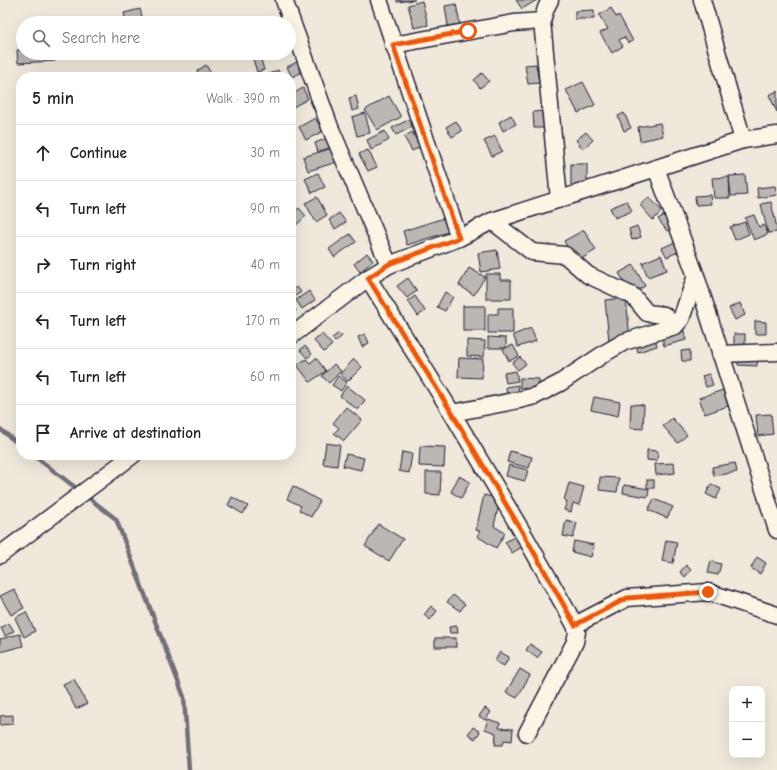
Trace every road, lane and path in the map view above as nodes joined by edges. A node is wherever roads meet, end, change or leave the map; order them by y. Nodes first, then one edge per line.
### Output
1 (284, 0) edge
2 (379, 0) edge
3 (550, 0) edge
4 (702, 0) edge
5 (290, 16) edge
6 (542, 21) junction
7 (296, 33) edge
8 (393, 45) junction
9 (777, 135) edge
10 (743, 140) junction
11 (656, 168) junction
12 (559, 199) junction
13 (492, 221) junction
14 (459, 238) junction
15 (389, 264) junction
16 (696, 276) junction
17 (368, 278) junction
18 (676, 326) junction
19 (296, 332) edge
20 (777, 352) edge
21 (720, 354) junction
22 (452, 413) junction
23 (126, 460) edge
24 (776, 521) edge
25 (0, 555) edge
26 (777, 615) edge
27 (575, 625) junction
28 (527, 733) dead end

1 - 5 street
2 - 8 street
3 - 6 street
4 - 10 street
6 - 8 street
6 - 12 street
7 - 15 street
8 - 14 street
9 - 10 street
10 - 11 street
11 - 12 street
11 - 16 street
12 - 13 street
13 - 14 street
13 - 18 street
14 - 15 street
15 - 17 street
16 - 18 street
16 - 21 street
17 - 19 street
17 - 22 street
18 - 22 street
20 - 21 street
21 - 24 street
22 - 27 street
23 - 25 street
26 - 27 street
27 - 28 street

